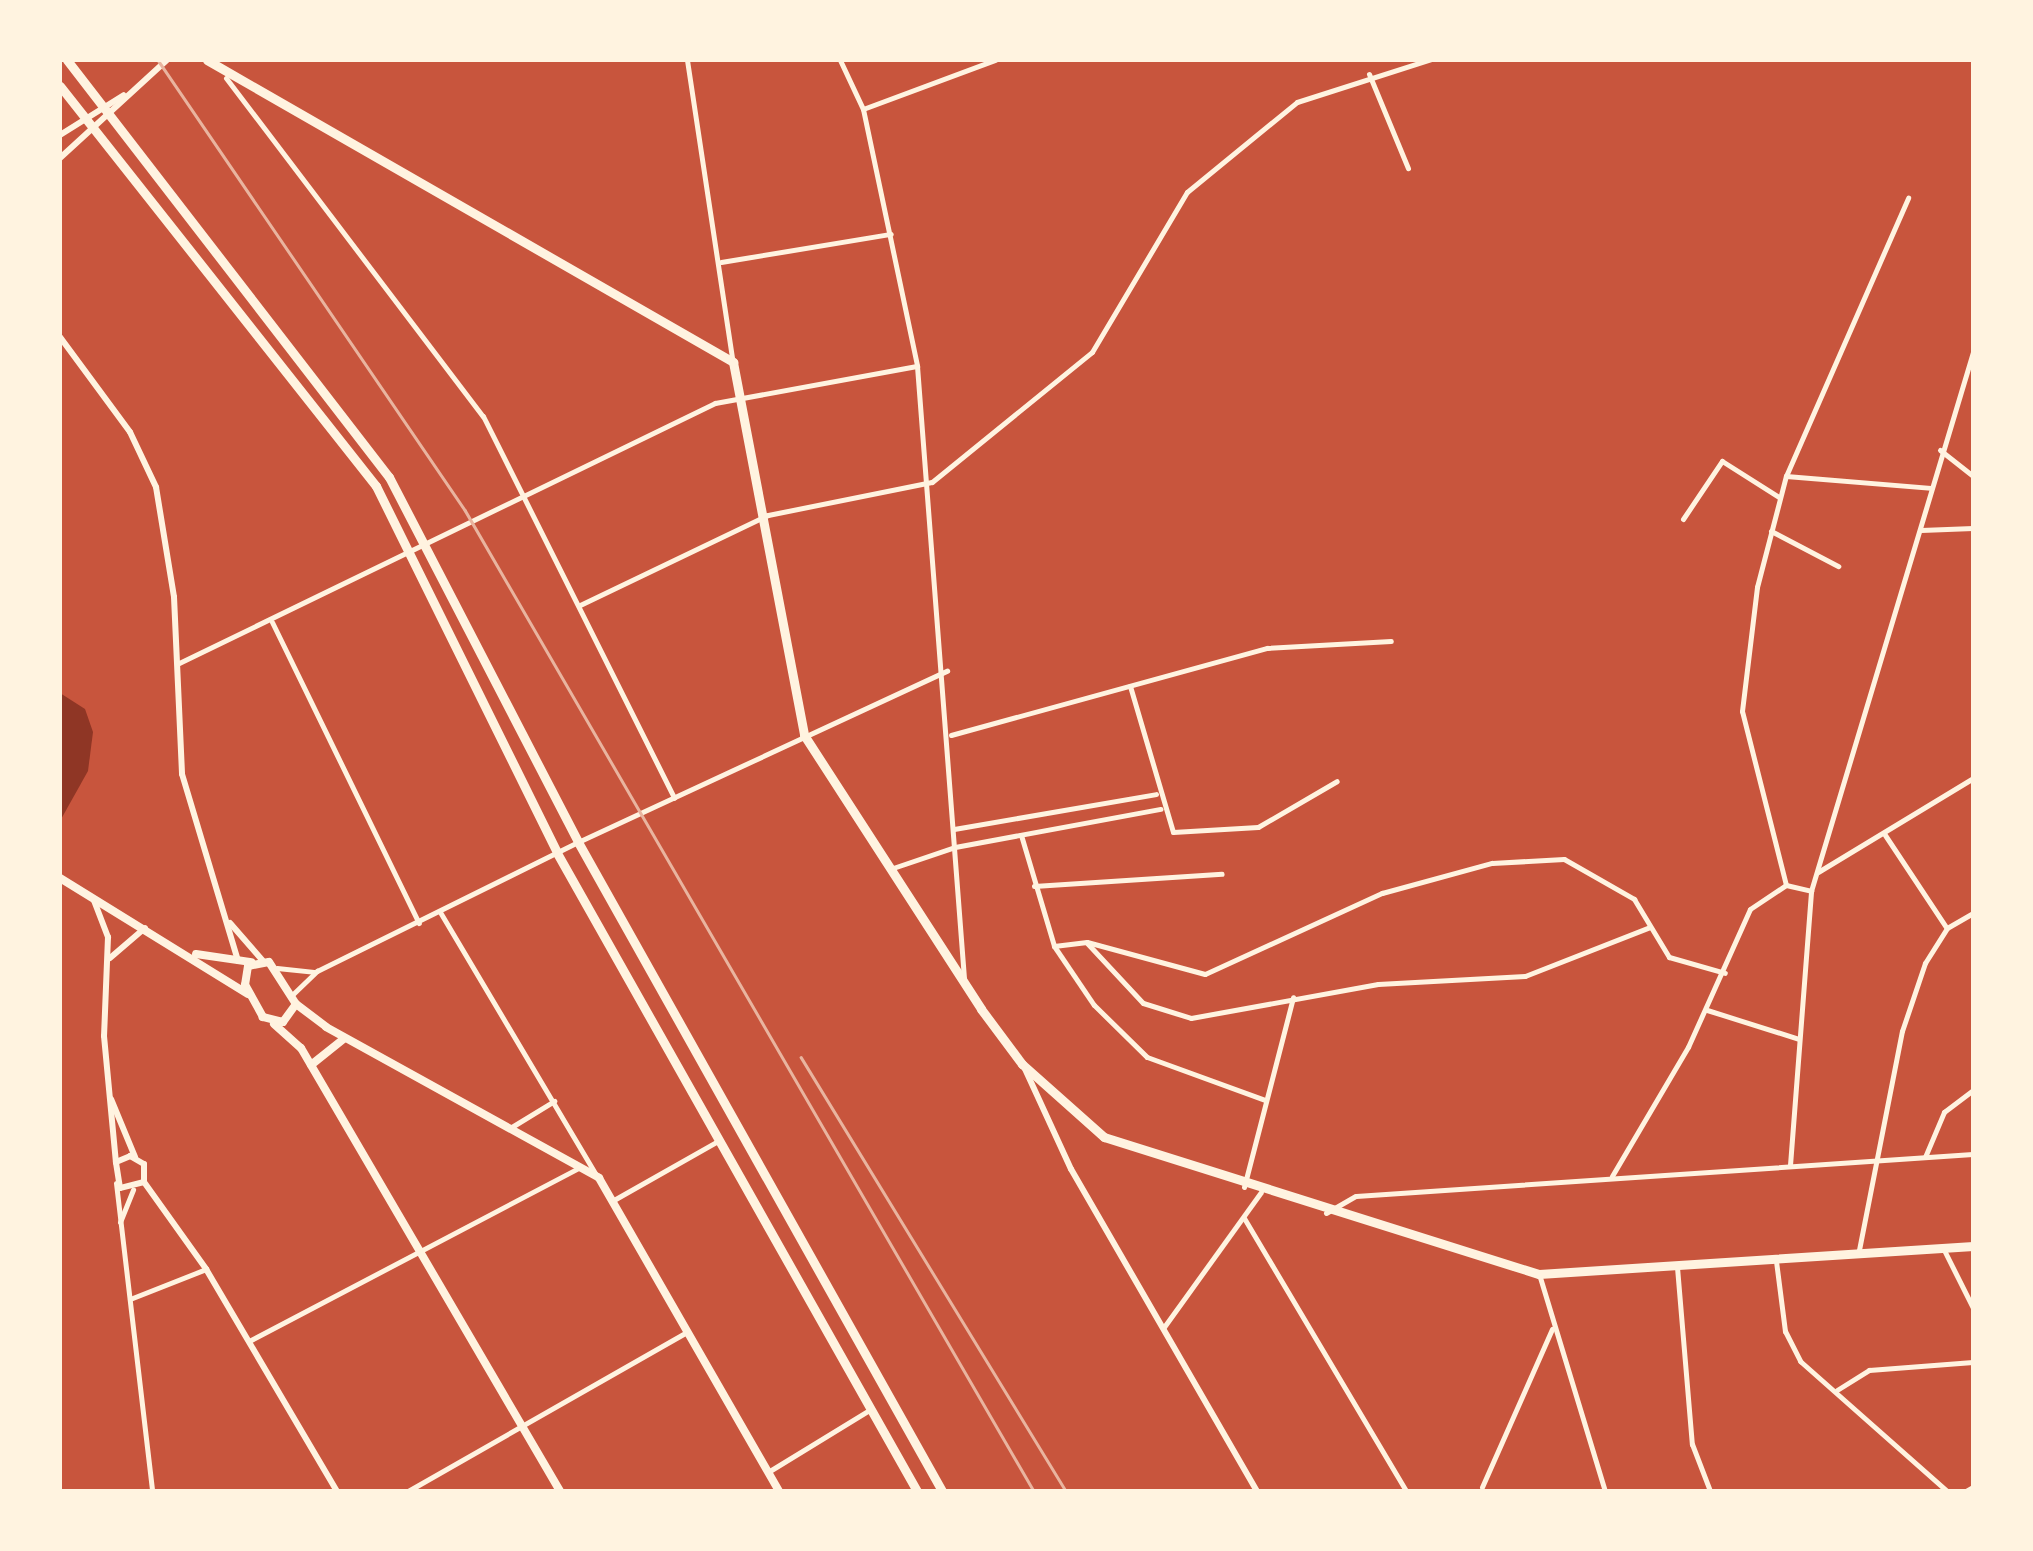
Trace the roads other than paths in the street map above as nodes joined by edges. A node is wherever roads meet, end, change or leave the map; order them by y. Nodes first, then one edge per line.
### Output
1 (68, 60) edge
2 (167, 60) edge
3 (207, 60) edge
4 (687, 60) edge
5 (840, 60) edge
6 (995, 60) edge
7 (1429, 60) edge
8 (1369, 74) junction
9 (226, 78) junction
10 (60, 86) edge
11 (124, 96) junction
12 (101, 102) junction
13 (864, 109) junction
14 (83, 116) junction
15 (112, 116) junction
16 (95, 131) junction
17 (60, 135) edge
18 (60, 158) edge
19 (1408, 168) dead end
20 (1908, 198) dead end
21 (890, 234) junction
22 (720, 262) junction
23 (60, 337) edge
24 (1973, 352) edge
25 (732, 362) junction
26 (917, 366) junction
27 (744, 394) junction
28 (1940, 450) junction
29 (1786, 476) junction
30 (1973, 476) edge
31 (932, 482) junction
32 (1930, 488) junction
33 (523, 494) junction
34 (1780, 497) junction
35 (768, 515) junction
36 (1684, 519) dead end
37 (1973, 528) edge
38 (1770, 530) junction
39 (1920, 530) junction
40 (429, 544) junction
41 (411, 554) junction
42 (1838, 566) dead end
43 (580, 605) junction
44 (272, 622) junction
45 (1391, 641) dead end
46 (174, 665) junction
47 (946, 672) junction
48 (1129, 685) junction
49 (506, 698) junction
50 (488, 708) junction
51 (804, 735) junction
52 (950, 735) junction
53 (1973, 778) edge
54 (1336, 780) dead end
55 (1156, 794) junction
56 (674, 798) junction
57 (1161, 809) junction
58 (954, 829) junction
59 (1885, 834) junction
60 (1021, 835) junction
61 (578, 842) junction
62 (956, 847) junction
63 (557, 852) junction
64 (893, 868) junction
65 (1817, 872) junction
66 (1222, 874) dead end
67 (60, 878) edge
68 (1786, 885) junction
69 (1034, 886) junction
70 (1811, 891) junction
71 (93, 897) junction
72 (440, 912) junction
73 (1973, 913) edge
74 (230, 922) junction
75 (418, 923) junction
76 (1650, 927) junction
77 (145, 928) junction
78 (1947, 928) junction
79 (1087, 942) junction
80 (1054, 946) junction
81 (192, 953) junction
82 (110, 958) junction
83 (238, 961) junction
84 (258, 961) junction
85 (644, 963) junction
86 (276, 968) junction
87 (318, 972) junction
88 (1725, 972) junction
89 (624, 974) junction
90 (243, 979) junction
91 (654, 980) junction
92 (965, 986) junction
93 (634, 992) junction
94 (249, 994) junction
95 (1292, 997) junction
96 (294, 1000) junction
97 (1707, 1010) junction
98 (270, 1022) junction
99 (345, 1038) junction
100 (1799, 1038) junction
101 (1022, 1064) junction
102 (311, 1065) junction
103 (107, 1089) junction
104 (1973, 1090) edge
105 (1265, 1100) junction
106 (554, 1101) junction
107 (508, 1129) junction
108 (718, 1142) junction
109 (1973, 1154) edge
110 (136, 1157) junction
111 (1925, 1157) junction
112 (1873, 1159) junction
113 (116, 1162) junction
114 (1790, 1165) junction
115 (579, 1168) junction
116 (1612, 1176) junction
117 (598, 1178) junction
118 (144, 1182) junction
119 (116, 1183) junction
120 (1244, 1187) junction
121 (133, 1190) junction
122 (1261, 1192) junction
123 (612, 1201) junction
124 (1326, 1213) junction
125 (1244, 1218) junction
126 (119, 1224) junction
127 (1973, 1246) edge
128 (1943, 1248) junction
129 (418, 1250) junction
130 (1858, 1255) junction
131 (808, 1257) junction
132 (1776, 1262) junction
133 (1676, 1267) junction
134 (792, 1268) junction
135 (206, 1269) junction
136 (1539, 1274) junction
137 (129, 1299) junction
138 (1973, 1308) edge
139 (1163, 1328) junction
140 (1552, 1329) junction
141 (687, 1332) junction
142 (249, 1341) junction
143 (1973, 1362) edge
144 (1836, 1390) junction
145 (871, 1409) junction
146 (520, 1425) junction
147 (768, 1472) junction
148 (1482, 1487) dead end
149 (1973, 1487) edge
150 (152, 1491) edge
151 (337, 1491) edge
152 (408, 1491) edge
153 (560, 1491) edge
154 (779, 1491) edge
155 (917, 1491) edge
156 (942, 1491) edge
157 (1257, 1491) edge
158 (1406, 1491) edge
159 (1605, 1491) edge
160 (1710, 1491) edge
161 (1947, 1491) edge
162 (1966, 1491) edge

1 - 12 main road
2 - 11 street
3 - 9 main road
4 - 22 street
5 - 13 street
6 - 13 street
7 - 8 street
8 - 19 street
8 - 31 street
9 - 25 main road
9 - 33 street
10 - 14 main road
11 - 12 street
11 - 15 street
12 - 14 street
12 - 15 main road
13 - 21 street
14 - 16 main road
14 - 17 street
15 - 16 street
15 - 40 main road
16 - 18 street
16 - 41 main road
20 - 29 street
21 - 22 street
21 - 26 street
22 - 25 street
23 - 46 street
24 - 28 street
25 - 27 main road
26 - 27 street
26 - 31 street
27 - 33 street
27 - 35 main road
28 - 30 street
28 - 32 street
29 - 32 street
29 - 34 street
31 - 35 street
31 - 47 street
32 - 39 street
33 - 40 street
33 - 43 street
34 - 36 street
34 - 38 street
35 - 43 street
35 - 51 main road
37 - 39 street
38 - 42 street
38 - 68 street
39 - 65 street
40 - 41 street
40 - 49 main road
41 - 44 street
41 - 50 main road
43 - 56 street
44 - 46 street
44 - 75 street
45 - 48 street
46 - 74 street
47 - 51 street
47 - 52 street
48 - 52 street
48 - 55 street
49 - 50 main road
49 - 61 main road
50 - 63 main road
51 - 56 street
51 - 64 main road
52 - 58 street
53 - 59 street
54 - 57 street
55 - 57 street
55 - 58 street
56 - 61 street
57 - 60 street
58 - 62 street
59 - 65 street
59 - 78 street
60 - 62 street
60 - 69 street
61 - 63 street
61 - 85 main road
62 - 64 street
62 - 92 street
63 - 72 street
63 - 89 main road
64 - 92 main road
65 - 70 street
66 - 69 street
67 - 71 main road
68 - 70 street
68 - 88 street
69 - 80 street
70 - 100 street
71 - 77 main road
71 - 82 street
72 - 75 street
72 - 106 street
73 - 78 street
74 - 83 street
74 - 84 street
75 - 87 street
76 - 79 street
76 - 88 street
76 - 95 street
77 - 81 main road
77 - 82 street
78 - 112 street
79 - 80 street
79 - 95 street
80 - 105 street
81 - 83 main road
81 - 94 main road
82 - 103 street
83 - 84 main road
83 - 90 main road
84 - 86 main road
84 - 90 main road
85 - 89 main road
85 - 91 main road
86 - 87 street
86 - 96 main road
87 - 96 street
88 - 97 street
89 - 93 main road
90 - 94 main road
91 - 93 main road
91 - 131 main road
92 - 101 main road
93 - 108 main road
94 - 98 main road
95 - 105 street
96 - 98 main road
96 - 99 main road
97 - 100 street
97 - 116 street
98 - 102 main road
99 - 102 main road
99 - 107 main road
100 - 114 street
101 - 120 main road
101 - 139 street
102 - 129 main road
103 - 110 street
103 - 113 street
104 - 111 street
105 - 120 street
106 - 107 street
106 - 117 street
107 - 115 main road
108 - 123 street
108 - 134 main road
109 - 111 street
110 - 113 street
110 - 118 street
111 - 112 street
112 - 114 street
112 - 130 street
113 - 119 street
114 - 116 street
115 - 117 main road
115 - 129 street
116 - 124 street
117 - 123 main road
118 - 121 street
118 - 135 street
119 - 121 street
119 - 126 street
120 - 122 main road
121 - 126 street
122 - 124 main road
122 - 125 street
123 - 141 main road
124 - 136 main road
125 - 139 street
125 - 158 street
126 - 137 street
127 - 128 main road
128 - 130 main road
128 - 138 street
129 - 142 street
129 - 146 main road
130 - 132 main road
131 - 134 main road
131 - 156 main road
132 - 133 main road
132 - 144 street
133 - 136 main road
133 - 160 street
134 - 145 main road
135 - 137 street
135 - 142 street
136 - 140 street
137 - 150 street
139 - 157 street
140 - 148 street
140 - 159 street
141 - 146 street
141 - 147 main road
142 - 151 street
143 - 144 street
144 - 161 street
145 - 147 street
145 - 155 main road
146 - 152 street
146 - 153 main road
147 - 154 main road
149 - 162 street

